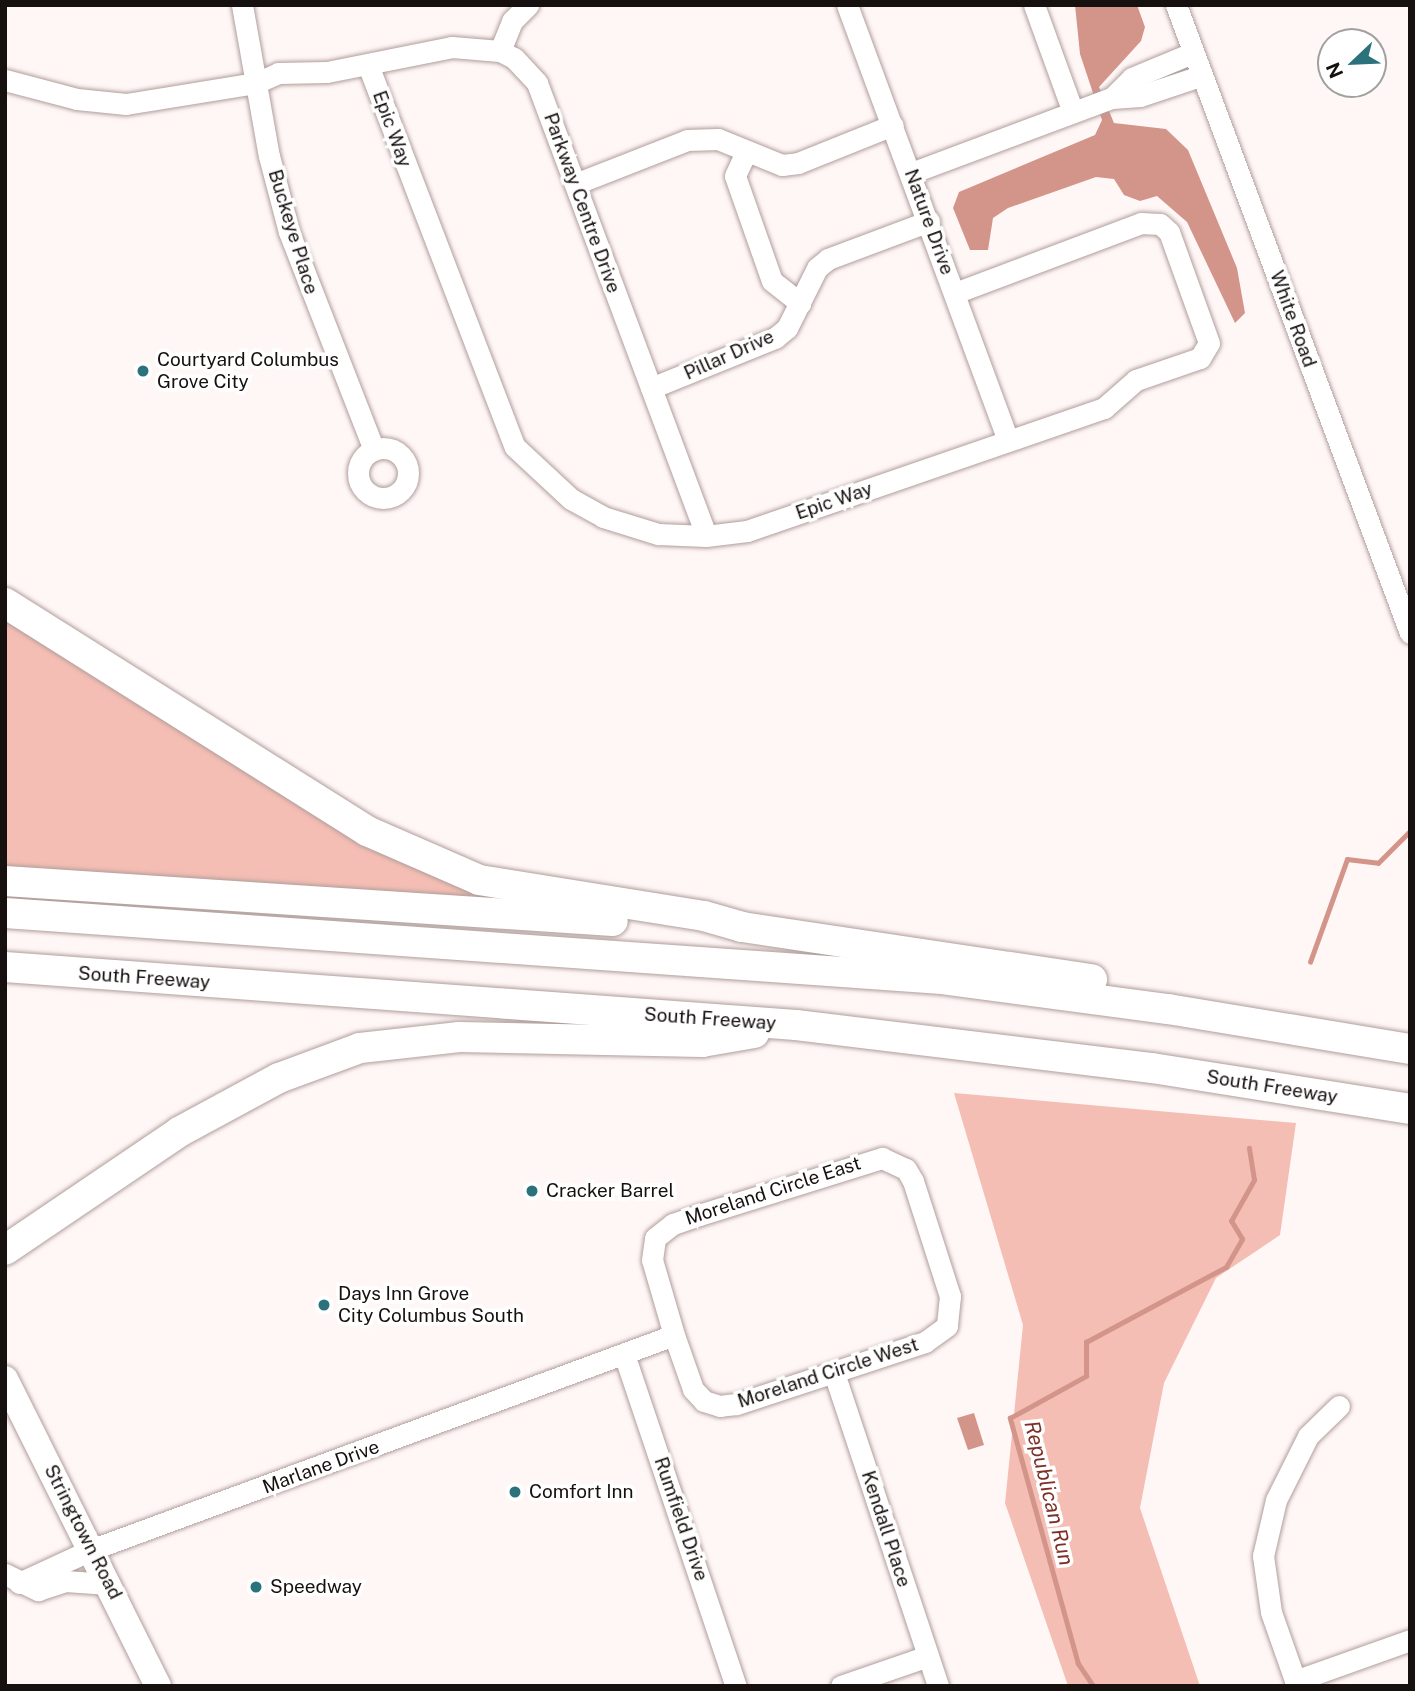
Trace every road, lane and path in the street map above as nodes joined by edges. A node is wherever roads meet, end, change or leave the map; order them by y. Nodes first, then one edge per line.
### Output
1 (242, 5) edge
2 (528, 5) edge
3 (847, 5) edge
4 (1034, 5) edge
5 (1176, 5) edge
6 (500, 51) junction
7 (1192, 53) junction
8 (368, 65) junction
9 (1200, 76) junction
10 (5, 80) edge
11 (256, 83) junction
12 (1112, 98) junction
13 (1081, 109) junction
14 (893, 125) junction
15 (746, 152) junction
16 (911, 173) junction
17 (575, 184) junction
18 (929, 221) junction
19 (955, 293) junction
20 (800, 303) junction
21 (651, 388) junction
22 (1008, 440) junction
23 (374, 450) dead end
24 (706, 536) junction
25 (5, 603) edge
26 (1410, 633) edge
27 (5, 881) edge
28 (5, 913) edge
29 (742, 927) junction
30 (5, 967) edge
31 (1168, 1009) junction
32 (796, 1025) junction
33 (1410, 1049) edge
34 (1410, 1109) edge
35 (5, 1250) edge
36 (947, 1326) joint
37 (674, 1335) junction
38 (624, 1354) junction
39 (834, 1373) junction
40 (5, 1379) edge
41 (1339, 1406) dead end
42 (93, 1549) junction
43 (12, 1578) edge
44 (109, 1584) junction
45 (1410, 1640) edge
46 (928, 1656) junction
47 (1296, 1683) edge
48 (158, 1686) edge
49 (736, 1686) edge
50 (841, 1686) edge
51 (939, 1686) edge

1 - 11 street, Buckeye Place
2 - 6 street
3 - 14 street, Nature Drive
4 - 13 street
5 - 7 street, White Road
6 - 8 street
6 - 17 street, Parkway Centre Drive
7 - 9 street, White Road
7 - 12 street
8 - 11 street
8 - 24 street, Epic Way
9 - 12 street
9 - 26 street, White Road
10 - 11 street
11 - 23 street, Buckeye Place
12 - 13 street
13 - 16 street
14 - 15 street
14 - 16 street, Nature Drive
15 - 17 street
15 - 20 street
16 - 18 street, Nature Drive
17 - 21 street, Parkway Centre Drive
18 - 19 street, Nature Drive
18 - 20 street, Pillar Drive
19 - 22 street, Nature Drive
19 - 22 street, Epic Way
20 - 21 street, Pillar Drive
21 - 24 street, Parkway Centre Drive
22 - 24 street, Epic Way
25 - 29 highway
27 - 29 highway
28 - 31 highway
29 - 31 highway
30 - 32 highway, South Freeway
31 - 33 highway
32 - 34 highway, South Freeway
32 - 35 highway
36 - 37 street, Moreland Circle East
36 - 39 street, Moreland Circle West
37 - 38 street, Marlane Drive
37 - 39 street, Moreland Circle West
38 - 42 street, Marlane Drive
38 - 49 street, Rumfield Drive
39 - 46 street, Kendall Place
40 - 42 main road, Stringtown Road
41 - 47 street
42 - 43 street, Marlane Drive
42 - 44 main road, Stringtown Road
43 - 44 street, Marlane Drive
44 - 48 main road, Stringtown Road
45 - 47 street
46 - 50 street
46 - 51 street, Kendall Place

